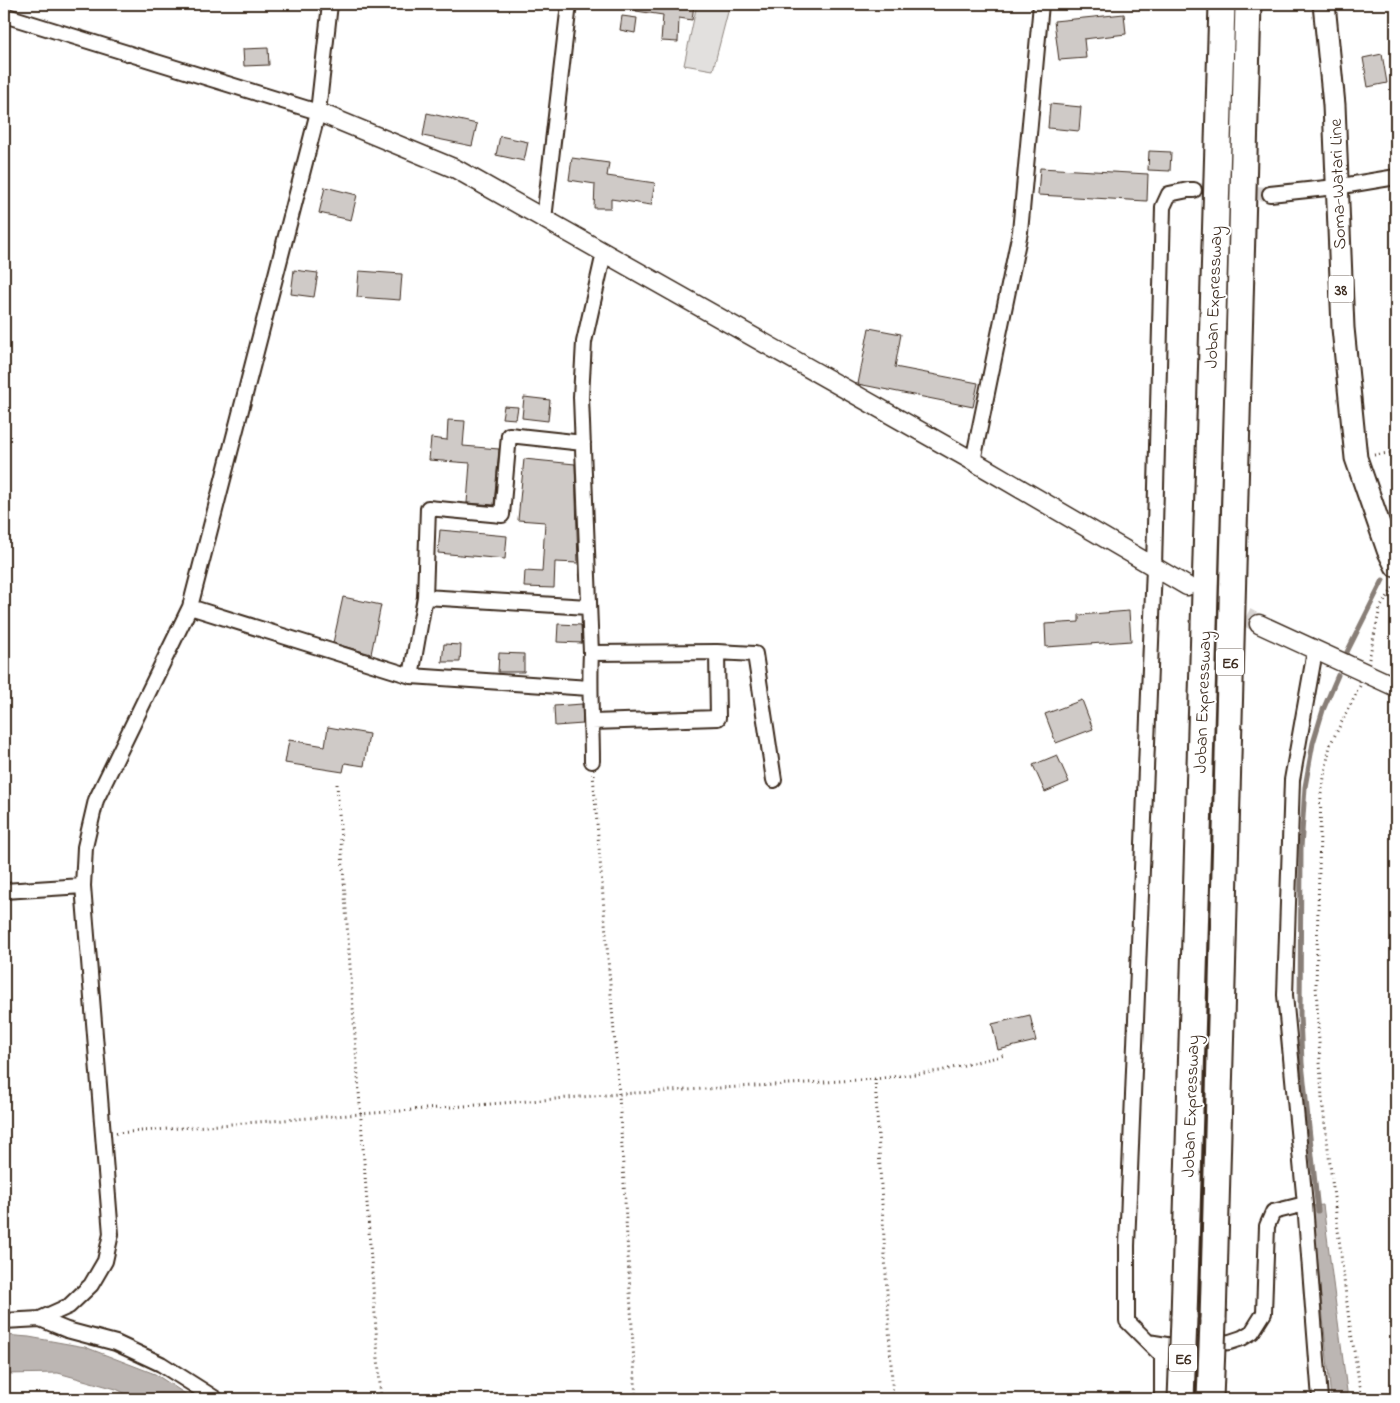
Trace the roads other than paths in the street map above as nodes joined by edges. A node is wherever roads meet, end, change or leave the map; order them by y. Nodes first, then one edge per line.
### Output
1 (330, 4) edge
2 (569, 4) edge
3 (1041, 4) edge
4 (1222, 4) edge
5 (1248, 4) edge
6 (1324, 4) edge
7 (4, 16) edge
8 (318, 112) junction
9 (1396, 177) edge
10 (1336, 187) junction
11 (1194, 190) tunnel mouth
12 (1270, 194) tunnel mouth
13 (544, 219) junction
14 (604, 253) junction
15 (582, 443) junction
16 (973, 461) junction
17 (1396, 566) edge
18 (1154, 567) junction
19 (1187, 586) tunnel mouth
20 (425, 596) junction
21 (190, 607) junction
22 (588, 607) junction
23 (1259, 624) tunnel mouth
24 (1315, 651) junction
25 (717, 652) junction
26 (591, 653) junction
27 (411, 676) junction
28 (1396, 687) edge
29 (589, 688) junction
30 (592, 722) junction
31 (592, 761) road end
32 (774, 780) dead end
33 (83, 886) junction
34 (4, 891) edge
35 (1305, 1204) junction
36 (40, 1319) junction
37 (4, 1321) edge
38 (1146, 1342) junction
39 (216, 1399) edge
40 (1162, 1399) edge
41 (1182, 1399) edge
42 (1210, 1399) edge
43 (1320, 1399) edge

1 - 8 street
2 - 13 street
3 - 16 street
4 - 41 highway, Joban Expressway / E6, bridge
5 - 42 highway, Joban Expressway / E6, bridge
6 - 10 main road, Soma-Watari Line / 38
7 - 8 street
8 - 13 street
8 - 21 street
9 - 10 street
10 - 12 street
10 - 17 main road, Soma-Watari Line / 38
11 - 18 street
13 - 14 street
14 - 15 street
14 - 16 street
15 - 20 street
15 - 22 street
16 - 18 street
18 - 19 street
18 - 38 street
20 - 22 street
20 - 27 street
21 - 27 street
21 - 33 street
22 - 26 street
23 - 24 street
24 - 28 street
24 - 35 street
25 - 26 street
25 - 30 street
25 - 32 street
26 - 29 street
27 - 29 street
29 - 30 street
30 - 31 street
33 - 34 street
33 - 36 street
35 - 38 street
35 - 43 street
36 - 37 street
36 - 39 street
38 - 40 street

